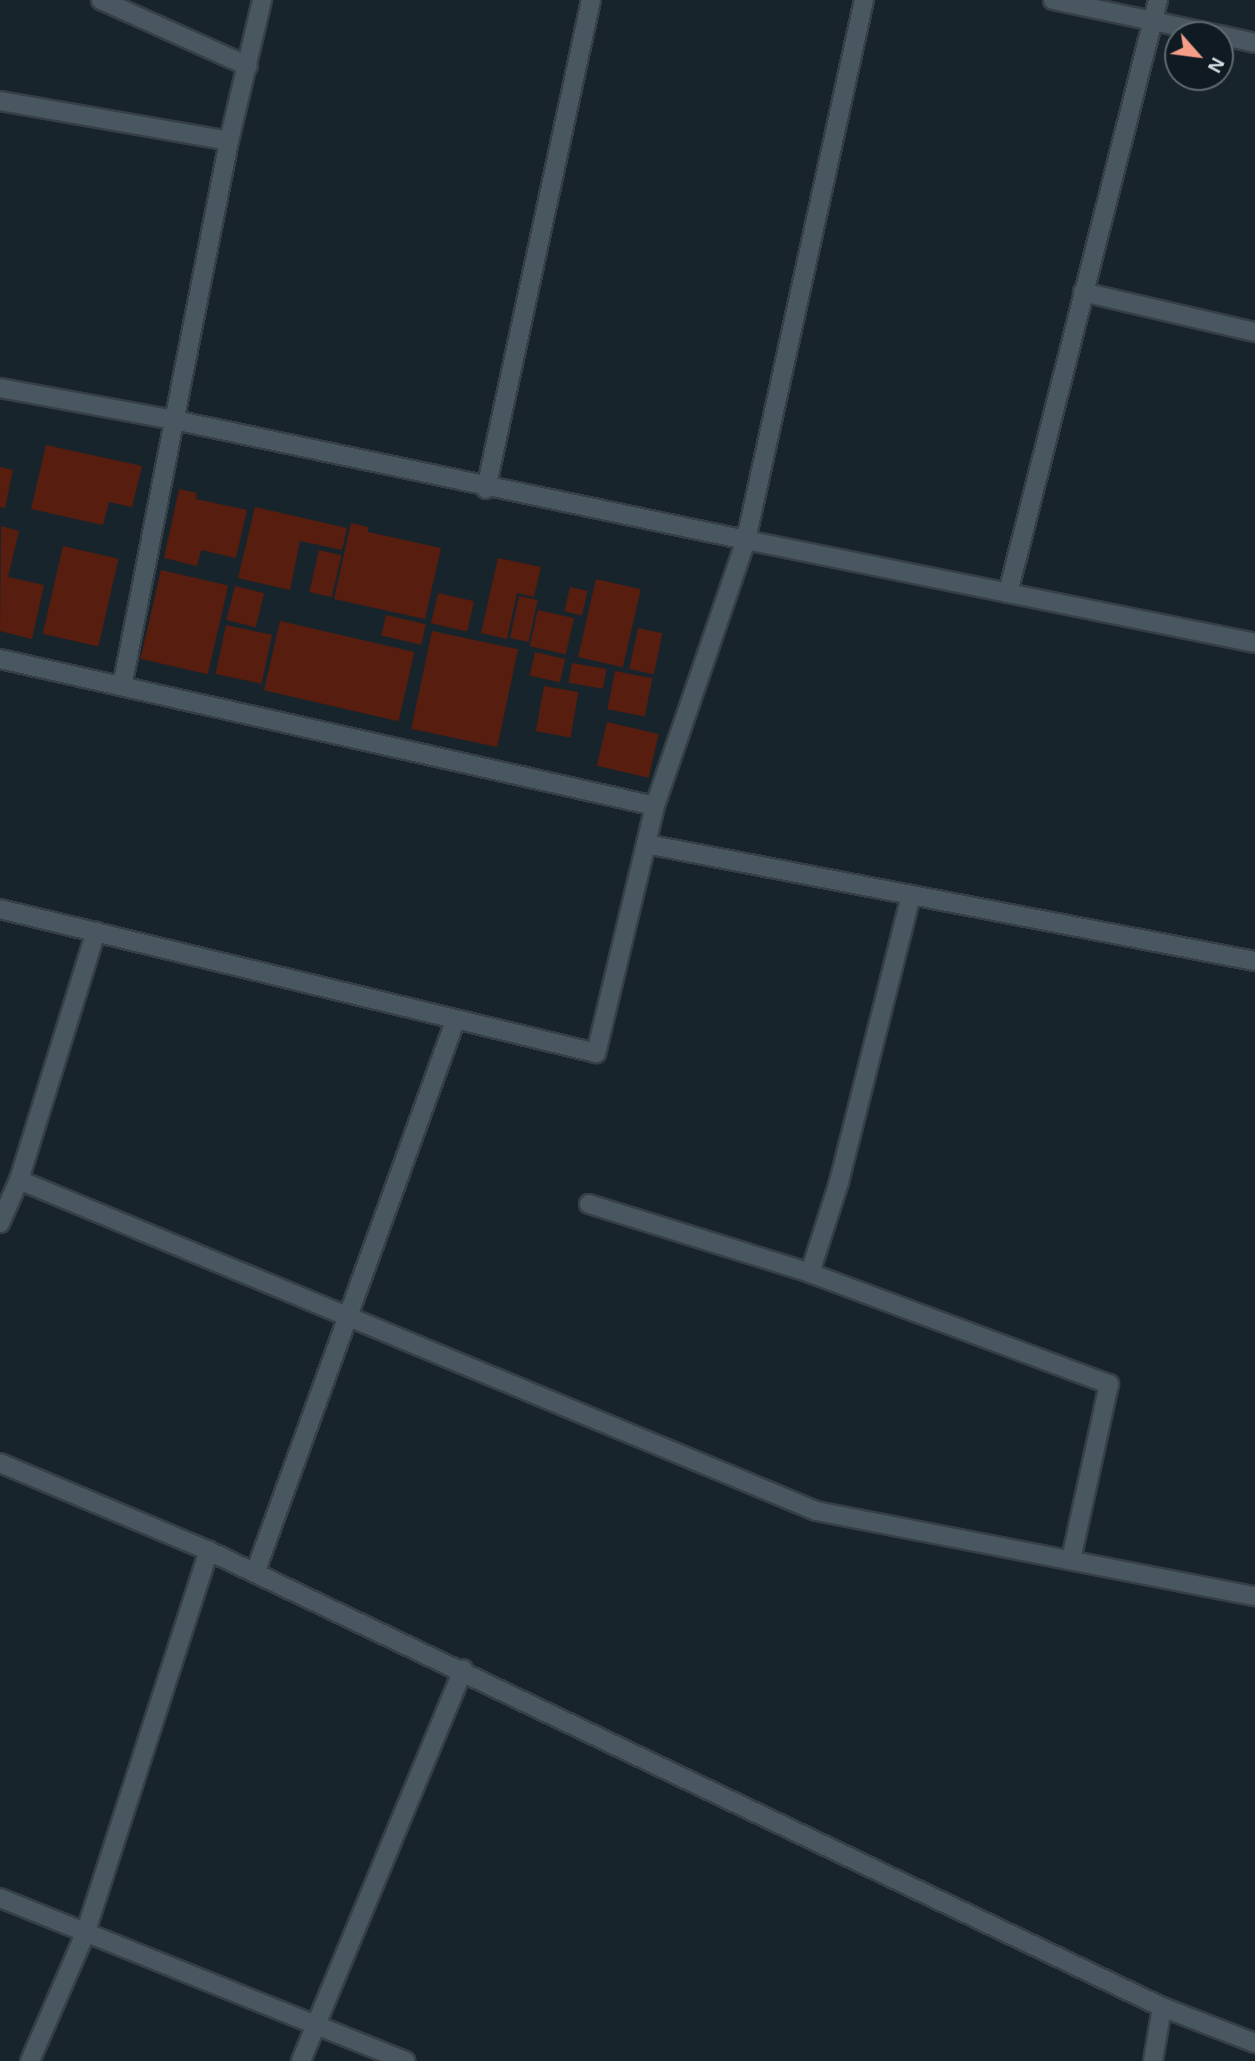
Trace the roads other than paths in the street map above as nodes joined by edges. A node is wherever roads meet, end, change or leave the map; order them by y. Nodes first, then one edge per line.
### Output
1 (101, 0) edge
2 (261, 0) edge
3 (591, 0) edge
4 (864, 0) edge
5 (1053, 0) edge
6 (1158, 0) edge
7 (1153, 21) junction
8 (1164, 23) edge
9 (1234, 38) edge
10 (1255, 43) edge
11 (248, 66) junction
12 (0, 101) edge
13 (229, 141) junction
14 (1083, 292) junction
15 (1255, 332) edge
16 (0, 388) edge
17 (174, 420) junction
18 (486, 489) junction
19 (746, 540) junction
20 (1008, 593) junction
21 (1255, 643) edge
22 (0, 659) edge
23 (122, 687) junction
24 (655, 806) junction
25 (646, 844) junction
26 (911, 895) junction
27 (0, 909) edge
28 (96, 932) junction
29 (1255, 961) edge
30 (456, 1021) junction
31 (19, 1180) junction
32 (589, 1204) dead end
33 (0, 1223) edge
34 (810, 1273) junction
35 (350, 1317) junction
36 (0, 1463) edge
37 (209, 1552) junction
38 (1071, 1560) junction
39 (255, 1573) junction
40 (1255, 1596) edge
41 (463, 1669) junction
42 (0, 1898) edge
43 (85, 1934) junction
44 (1162, 2007) junction
45 (316, 2027) junction
46 (1255, 2043) edge
47 (30, 2061) edge
48 (301, 2061) edge
49 (405, 2061) edge
50 (1153, 2061) edge

1 - 11 street
2 - 11 street
3 - 18 street
4 - 19 street
5 - 7 street
6 - 7 street
7 - 8 street
7 - 14 street
9 - 10 street
11 - 13 street
12 - 13 street
13 - 17 street
14 - 15 street
14 - 20 street
16 - 17 street
17 - 18 street
17 - 23 street
18 - 19 street
19 - 20 street
19 - 24 street
20 - 21 street
22 - 23 street
23 - 24 street
24 - 25 street
25 - 26 street
25 - 30 street
26 - 29 street
26 - 34 street
27 - 28 street
28 - 30 street
28 - 31 street
30 - 35 street
31 - 33 street
31 - 35 street
32 - 34 street
34 - 38 street
35 - 38 street
35 - 39 street
36 - 37 street
37 - 39 street
37 - 43 street
38 - 40 street
39 - 41 street
41 - 44 street
41 - 45 street
42 - 43 street
43 - 45 street
43 - 47 street
44 - 46 street
44 - 50 street
45 - 48 street
45 - 49 street

